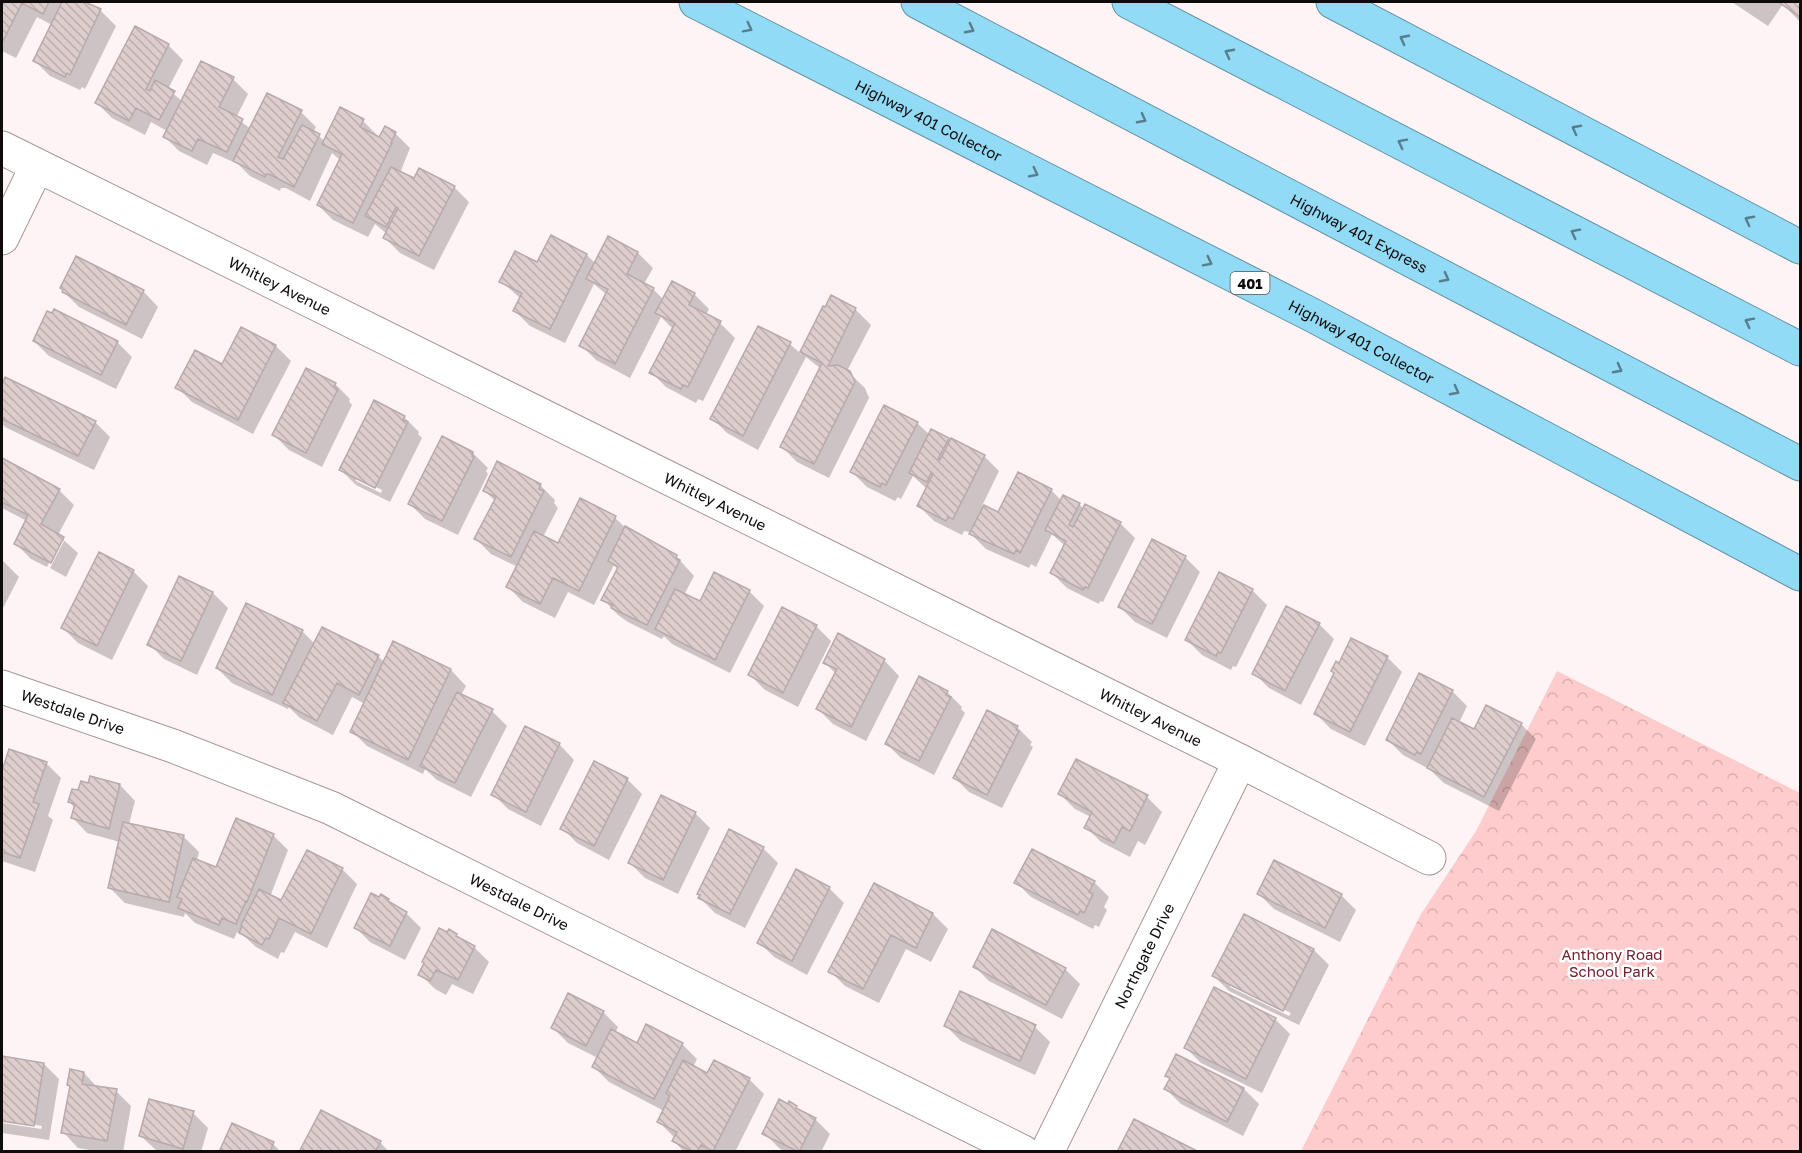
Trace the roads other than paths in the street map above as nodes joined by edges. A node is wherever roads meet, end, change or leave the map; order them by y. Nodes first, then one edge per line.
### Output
1 (696, 2) edge
2 (918, 2) edge
3 (1130, 2) edge
4 (1333, 2) edge
5 (2, 148) edge
6 (37, 166) junction
7 (2, 238) edge
8 (1800, 248) edge
9 (1800, 349) edge
10 (1800, 464) edge
11 (1800, 574) edge
12 (2, 687) edge
13 (1240, 761) junction
14 (1429, 858) dead end
15 (1023, 1152) edge
16 (1047, 1152) edge

1 -> 11 highway, Highway 401 Collector / 401
2 -> 10 highway, Highway 401 Express
9 -> 3 highway
8 -> 4 highway
5 - 6 street, Whitley Avenue
6 - 7 street
6 - 13 street, Whitley Avenue
12 - 15 street, Westdale Drive
13 - 14 street, Whitley Avenue
13 - 16 street, Northgate Drive

